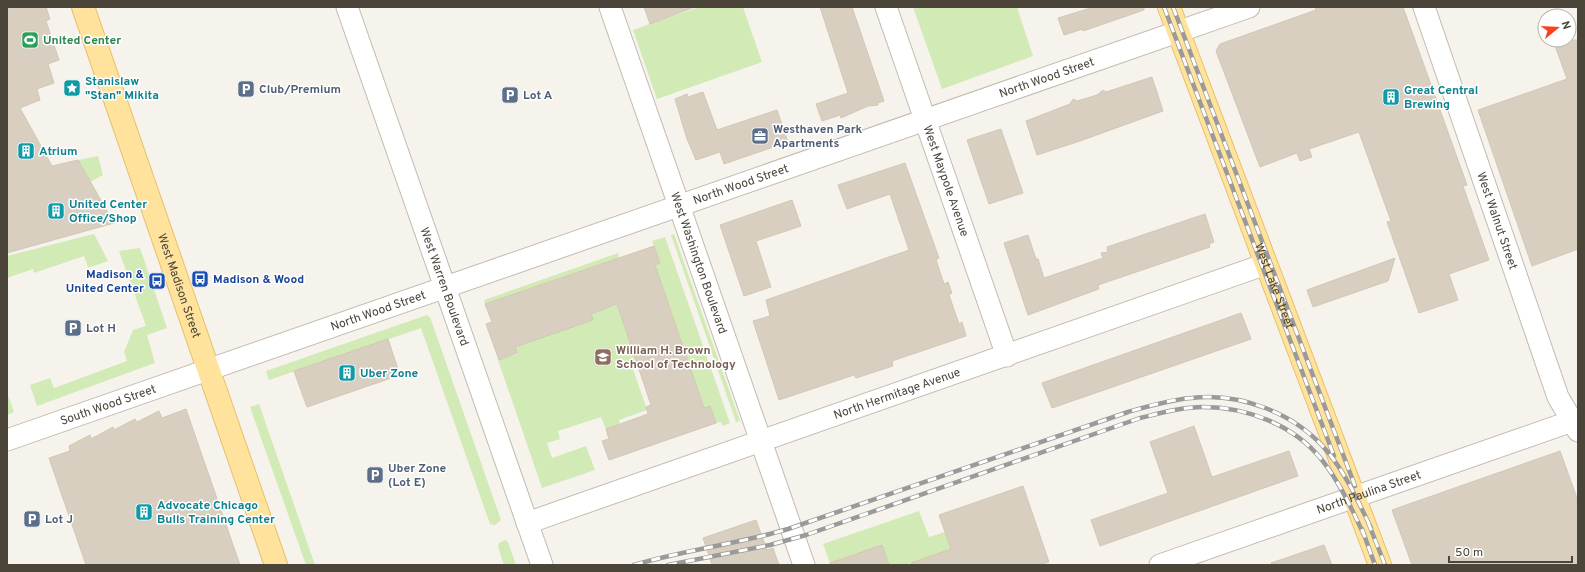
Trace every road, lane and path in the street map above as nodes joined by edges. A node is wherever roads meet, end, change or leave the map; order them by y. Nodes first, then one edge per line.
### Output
1 (83, 7) edge
2 (347, 7) edge
3 (610, 7) edge
4 (886, 7) edge
5 (1169, 7) edge
6 (1249, 7) edge
7 (1424, 7) edge
8 (1178, 32) junction
9 (925, 120) junction
10 (679, 206) junction
11 (1266, 264) junction
12 (445, 288) junction
13 (1007, 356) junction
14 (209, 370) junction
15 (1576, 423) edge
16 (7, 440) edge
17 (761, 441) junction
18 (1354, 498) junction
19 (527, 522) junction
20 (276, 565) edge
21 (542, 565) edge
22 (804, 565) edge
23 (1160, 565) edge
24 (1380, 565) edge

1 - 14 main road, West Madison Street
2 - 12 street, West Warren Boulevard
3 - 10 street, West Washington Boulevard
4 - 9 street, West Maypole Avenue
5 - 8 main road, West Lake Street
6 - 8 street, North Wood Street
7 - 15 street, West Walnut Street
8 - 9 street, North Wood Street
8 - 11 main road, West Lake Street
9 - 10 street, North Wood Street
9 - 13 street, West Maypole Avenue
10 - 12 street, North Wood Street
10 - 17 street, West Washington Boulevard
11 - 13 street, North Hermitage Avenue
11 - 18 main road, West Lake Street
12 - 14 street, North Wood Street
12 - 19 street, West Warren Boulevard
13 - 17 street, North Hermitage Avenue
14 - 16 street, South Wood Street
14 - 20 main road, West Madison Street
15 - 18 street, North Paulina Street
17 - 19 street, North Hermitage Avenue
17 - 22 street, West Washington Boulevard
18 - 23 street, North Paulina Street
18 - 24 main road, West Lake Street
19 - 21 street, West Warren Boulevard

